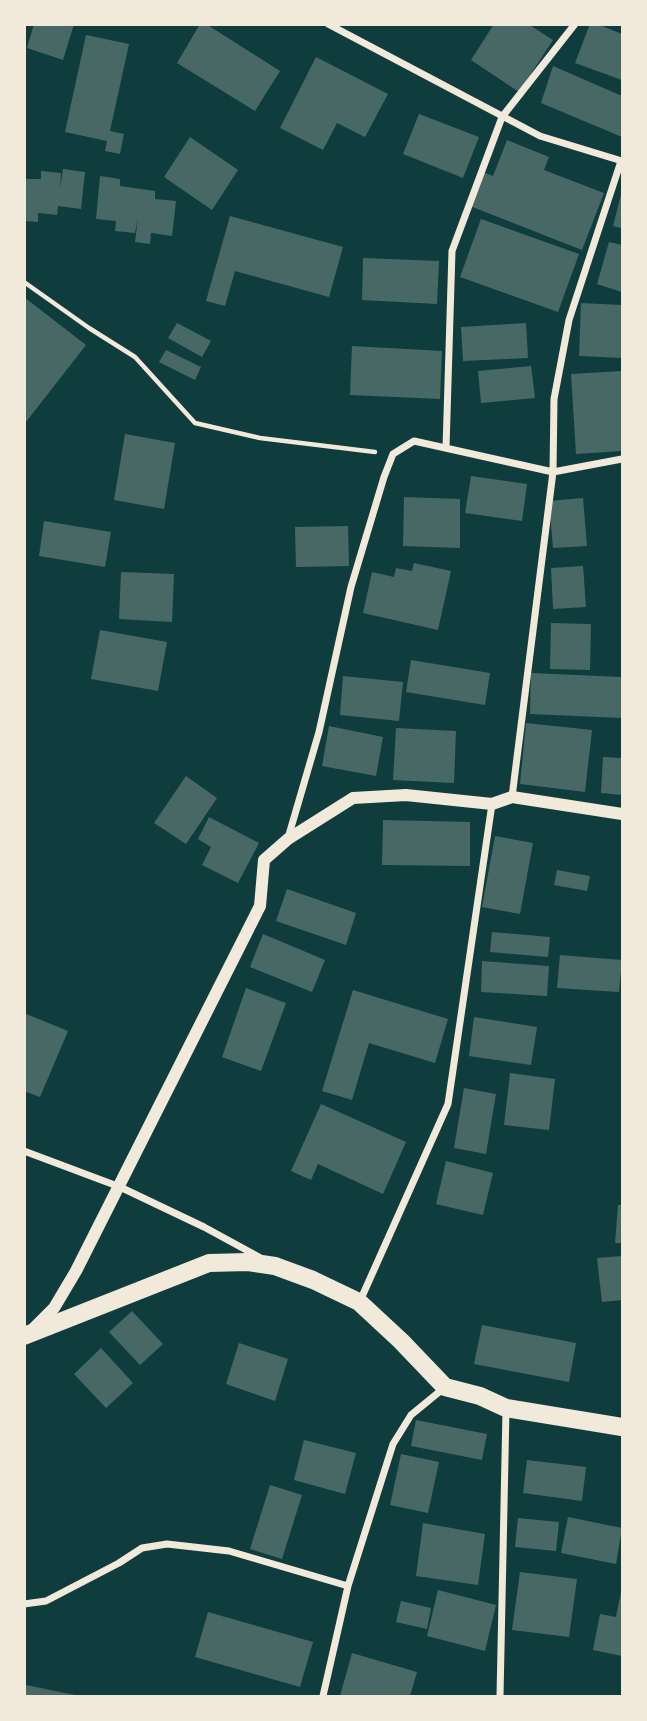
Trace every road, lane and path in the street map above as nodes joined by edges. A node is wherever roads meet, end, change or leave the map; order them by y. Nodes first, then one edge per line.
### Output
1 (328, 24) edge
2 (575, 24) edge
3 (502, 117) junction
4 (622, 161) edge
5 (24, 282) edge
6 (446, 448) junction
7 (393, 454) junction
8 (622, 459) edge
9 (553, 472) junction
10 (512, 797) junction
11 (492, 804) junction
12 (622, 814) edge
13 (288, 839) junction
14 (24, 1151) edge
15 (120, 1187) junction
16 (275, 1266) junction
17 (359, 1302) junction
18 (26, 1335) edge
19 (445, 1387) junction
20 (506, 1408) junction
21 (622, 1427) edge
22 (348, 1586) junction
23 (24, 1604) edge
24 (323, 1696) edge
25 (500, 1696) edge

1 - 3 street
2 - 3 street
3 - 4 street
3 - 6 street
4 - 9 street
5 - 7 path
6 - 7 street
6 - 9 street
7 - 13 street
8 - 9 street
9 - 10 street
10 - 11 street
10 - 12 street
11 - 13 street
11 - 17 street
13 - 15 street
14 - 15 street
15 - 16 street
15 - 18 street
16 - 17 main road
16 - 18 main road
17 - 19 main road
19 - 20 main road
19 - 22 street
20 - 21 main road
20 - 25 street
22 - 23 street
22 - 24 street

